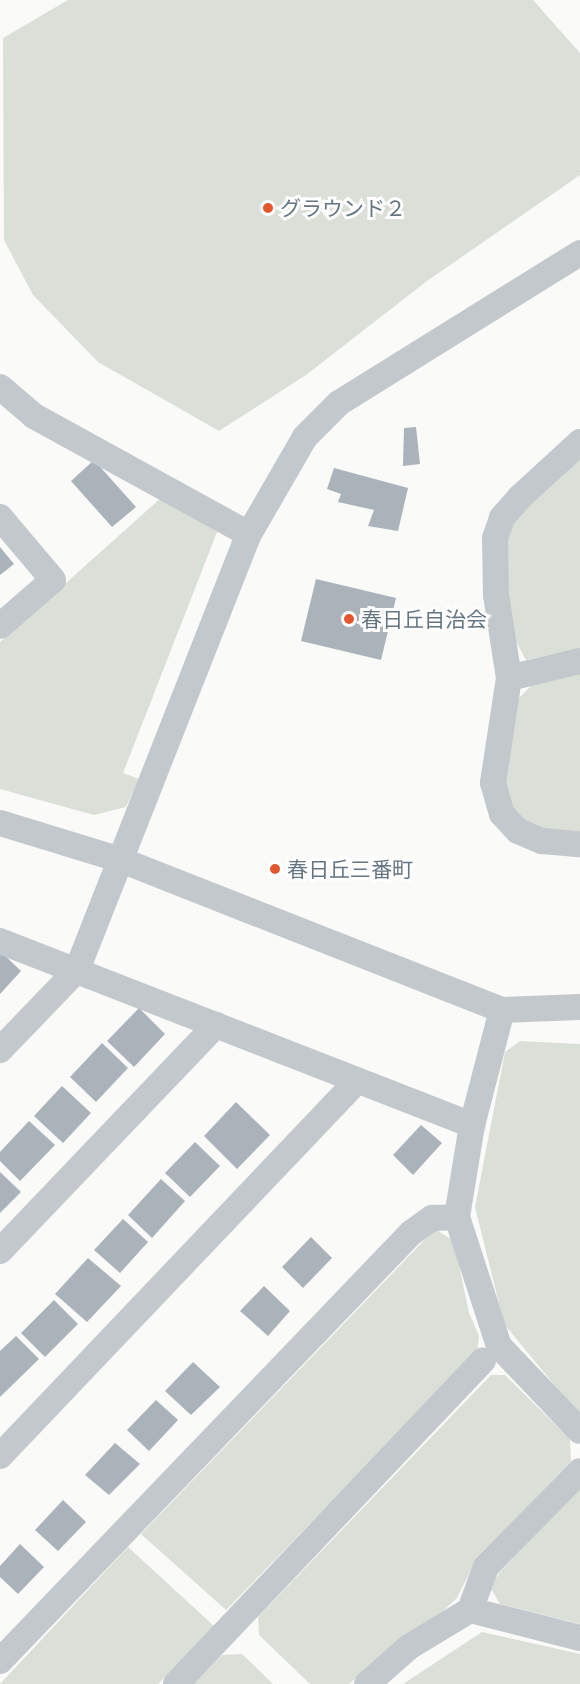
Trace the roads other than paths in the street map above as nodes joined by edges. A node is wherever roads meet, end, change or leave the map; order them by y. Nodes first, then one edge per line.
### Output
1 (580, 253) edge
2 (0, 387) edge
3 (580, 442) edge
4 (0, 516) edge
5 (249, 534) junction
6 (0, 626) edge
7 (580, 661) edge
8 (508, 678) junction
9 (0, 823) edge
10 (580, 844) edge
11 (121, 860) junction
12 (0, 941) edge
13 (76, 970) junction
14 (580, 1007) edge
15 (502, 1010) junction
16 (216, 1025) junction
17 (0, 1050) edge
18 (356, 1082) junction
19 (472, 1125) junction
20 (457, 1218) junction
21 (0, 1251) edge
22 (483, 1362) dead end
23 (580, 1431) edge
24 (0, 1456) edge
25 (580, 1471) edge
26 (470, 1610) junction
27 (580, 1638) edge
28 (0, 1661) edge
29 (176, 1684) edge
30 (367, 1684) edge

1 - 5 street
2 - 5 street
3 - 8 street
4 - 6 street
5 - 11 street
7 - 8 street
8 - 10 street
9 - 11 street
11 - 13 street
11 - 15 street
12 - 13 street
13 - 16 street
13 - 17 street
14 - 15 street
15 - 19 street
16 - 18 street
16 - 21 street
18 - 19 street
18 - 24 street
19 - 20 street
20 - 23 street
20 - 28 street
22 - 29 street
25 - 26 street
26 - 27 street
26 - 30 street

